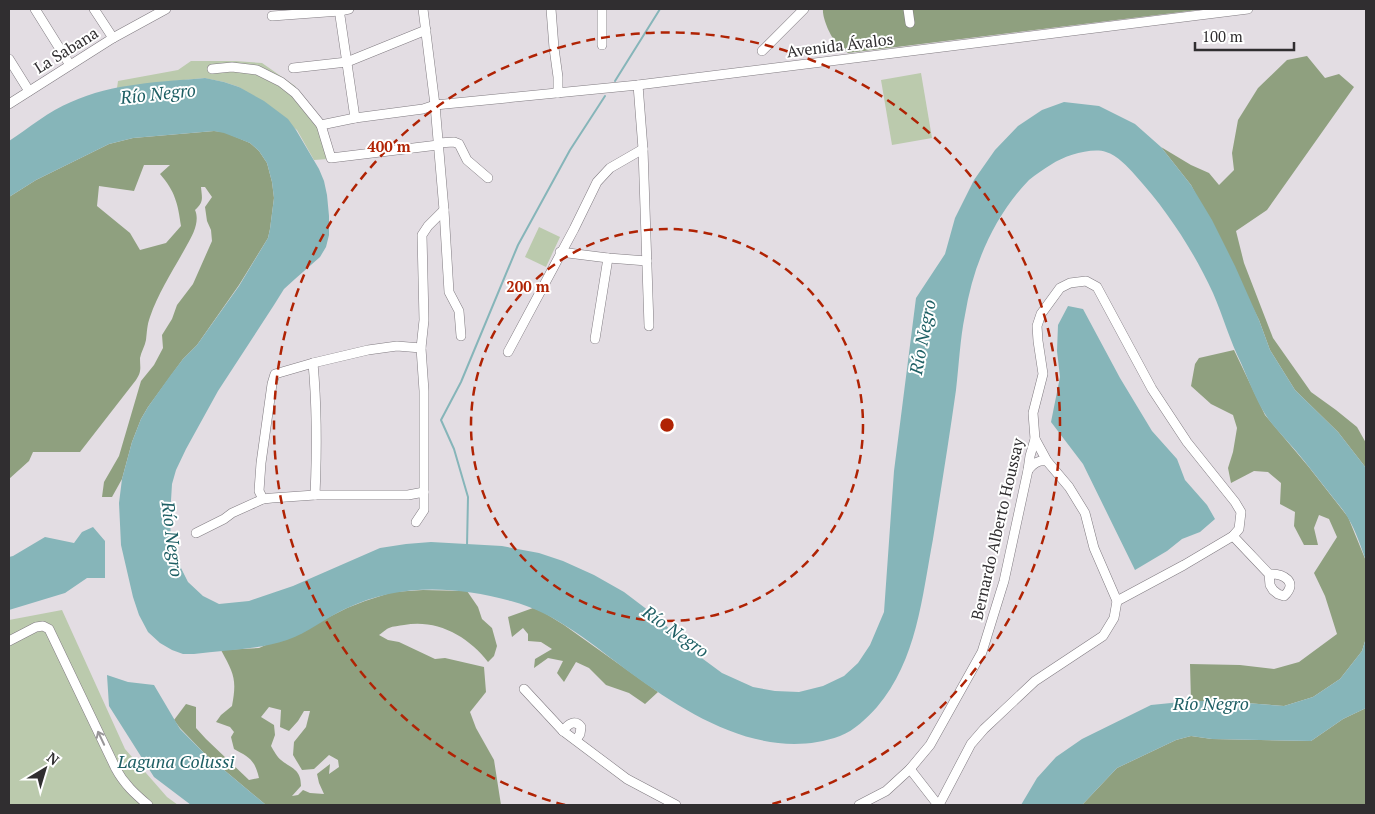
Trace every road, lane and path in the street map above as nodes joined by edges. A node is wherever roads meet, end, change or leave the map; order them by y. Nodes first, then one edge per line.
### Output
1 (35, 9) edge
2 (94, 9) edge
3 (166, 9) edge
4 (343, 9) edge
5 (423, 9) edge
6 (551, 9) edge
7 (602, 9) edge
8 (804, 9) edge
9 (908, 9) edge
10 (1248, 9) edge
11 (154, 11) edge
12 (272, 16) dead end
13 (910, 23) dead end
14 (426, 30) junction
15 (113, 38) junction
16 (602, 45) dead end
17 (762, 51) dead end
18 (9, 59) edge
19 (347, 62) junction
20 (70, 65) junction
21 (293, 68) dead end
22 (212, 69) dead end
23 (638, 86) junction
24 (29, 91) junction
25 (558, 93) junction
26 (9, 104) edge
27 (435, 105) junction
28 (355, 118) junction
29 (321, 125) junction
30 (438, 144) junction
31 (643, 149) junction
32 (488, 178) dead end
33 (444, 210) junction
34 (560, 252) junction
35 (608, 258) junction
36 (647, 261) junction
37 (649, 326) dead end
38 (461, 336) dead end
39 (595, 339) dead end
40 (421, 348) junction
41 (508, 352) dead end
42 (313, 363) junction
43 (1035, 439) junction
44 (1047, 460) junction
45 (1028, 470) junction
46 (424, 492) junction
47 (316, 495) junction
48 (263, 499) junction
49 (416, 522) dead end
50 (196, 533) dead end
51 (1234, 536) junction
52 (1269, 574) dead end
53 (1117, 601) junction
54 (9, 641) edge
55 (524, 689) dead end
56 (563, 731) junction
57 (576, 740) junction
58 (910, 769) junction
59 (148, 805) edge
60 (676, 805) edge
61 (859, 805) edge
62 (939, 805) edge

1 - 20 street
2 - 15 street
3 - 11 street, La Sabana
4 - 12 street
4 - 19 street
5 - 14 street
6 - 25 street
7 - 16 street
8 - 17 street
9 - 13 street
10 - 23 street, Avenida Ávalos
11 - 15 street, La Sabana
14 - 19 street
14 - 27 street
15 - 20 street, La Sabana
18 - 24 street
19 - 21 street
19 - 28 street
20 - 24 street, La Sabana
22 - 29 street
23 - 25 street, Avenida Ávalos
23 - 31 street
24 - 26 street, La Sabana
25 - 27 street, Avenida Ávalos
27 - 28 street, Avenida Ávalos
27 - 30 street
28 - 29 street, Avenida Ávalos
29 - 30 street
30 - 32 street
30 - 33 street
31 - 34 street
31 - 36 street
33 - 38 street
33 - 40 street
34 - 35 street
34 - 41 street
35 - 36 street
35 - 39 street
36 - 37 street
40 - 42 street
40 - 46 street
42 - 47 street
42 - 48 street
43 - 44 street
43 - 45 street, Bernardo Alberto Houssay
43 - 51 street, Bernardo Alberto Houssay
44 - 45 street
44 - 53 street
45 - 58 street, Bernardo Alberto Houssay
46 - 47 street
46 - 49 street
47 - 48 street
48 - 50 street
51 - 52 street
51 - 53 street
53 - 62 street
59 -> 54 street
55 - 56 street
56 - 57 street
56 - 57 street
57 - 60 street
58 - 61 street, Bernardo Alberto Houssay
58 - 62 street

